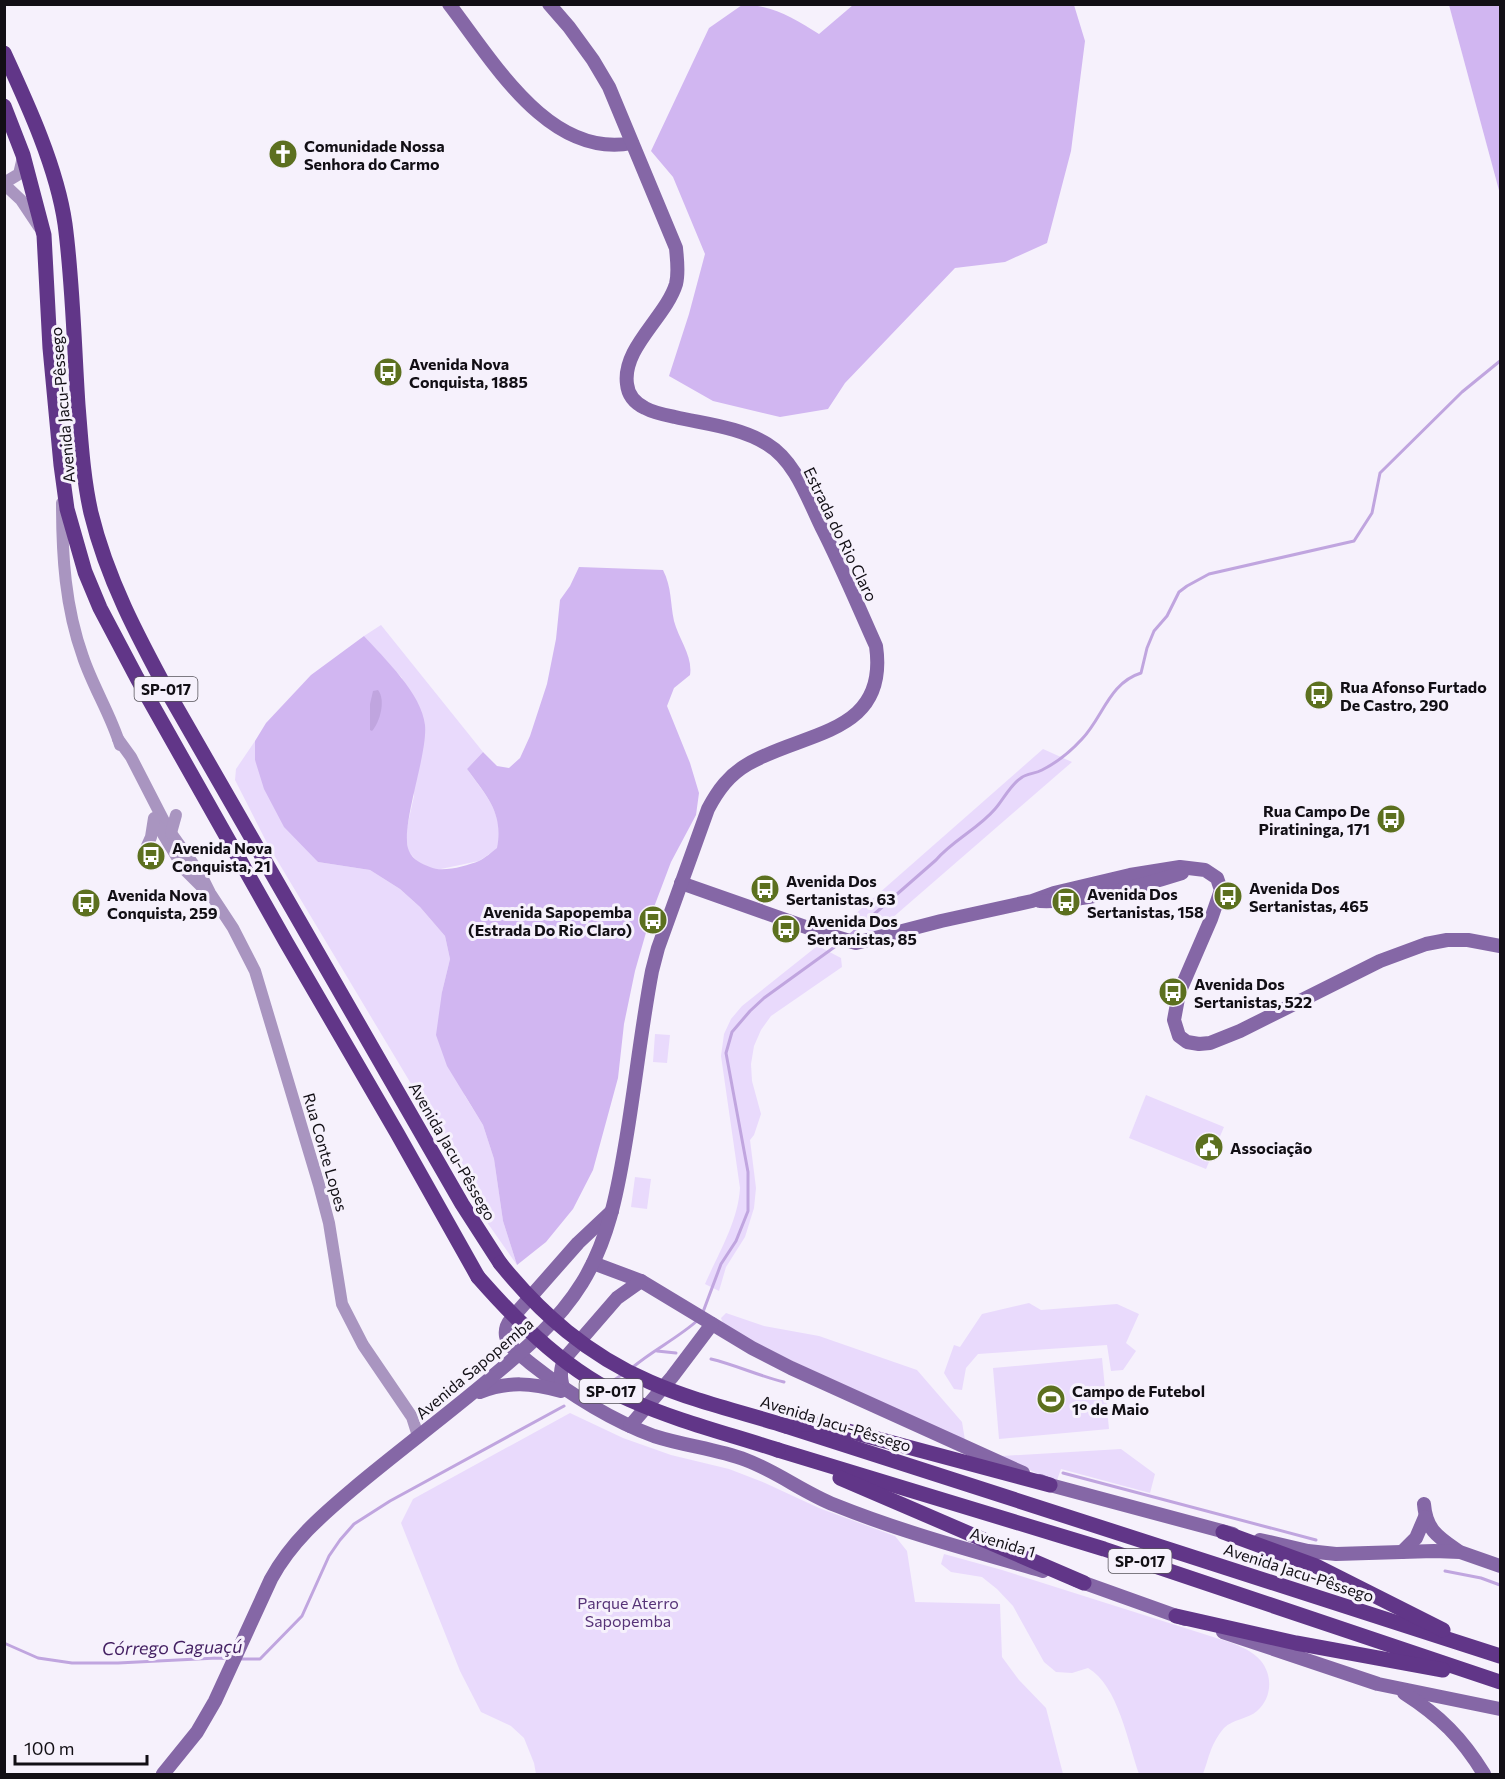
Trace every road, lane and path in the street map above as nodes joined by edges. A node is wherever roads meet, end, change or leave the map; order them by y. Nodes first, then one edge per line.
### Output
1 (449, 4) edge
2 (549, 4) edge
3 (4, 53) edge
4 (4, 106) edge
5 (632, 143) junction
6 (23, 155) junction
7 (4, 183) edge
8 (44, 235) junction
9 (61, 465) junction
10 (118, 739) junction
11 (176, 815) dead end
12 (154, 818) junction
13 (166, 830) junction
14 (171, 850) junction
15 (1195, 868) junction
16 (681, 883) junction
17 (1088, 885) junction
18 (210, 893) junction
19 (1066, 900) junction
20 (1032, 901) junction
21 (1500, 946) edge
22 (612, 1211) junction
23 (593, 1263) junction
24 (640, 1281) junction
25 (709, 1323) junction
26 (519, 1354) junction
27 (568, 1391) junction
28 (467, 1398) junction
29 (412, 1417) junction
30 (433, 1424) junction
31 (630, 1426) junction
32 (788, 1426) junction
33 (418, 1436) junction
34 (797, 1457) junction
35 (1050, 1485) junction
36 (1224, 1532) junction
37 (1402, 1552) junction
38 (1460, 1552) junction
39 (1500, 1566) edge
40 (1084, 1583) junction
41 (1176, 1616) junction
42 (1478, 1648) junction
43 (1500, 1656) edge
44 (1467, 1672) junction
45 (1500, 1682) edge
46 (1398, 1690) junction
47 (1446, 1698) junction
48 (1500, 1709) edge
49 (1440, 1719) junction
50 (163, 1774) edge
51 (1484, 1774) edge

1 - 5 main road
2 - 5 main road, Estrada do Rio Claro
3 - 32 highway, Avenida Jacu-Pêssego / SP-017, bridge
4 - 6 highway, Avenida Jacu-Pêssego / SP-017
5 - 16 main road, Estrada do Rio Claro
6 - 7 street
6 - 8 highway, Avenida Jacu-Pêssego / SP-017
7 - 8 street
8 - 9 highway, Avenida Jacu-Pêssego / SP-017
9 - 10 street
9 - 34 highway, Avenida Jacu-Pêssego / SP-017, bridge
10 - 12 street
10 - 13 street
11 - 13 street
12 - 13 street
12 - 14 street
13 - 14 street, Rua Conte Lopes
13 - 18 street, Rua Conte Lopes
14 - 18 street, Rua Conte Lopes
15 - 17 main road
15 - 19 main road
15 - 21 main road
16 - 20 main road
16 - 22 main road, Avenida Sapopemba
17 - 19 main road
17 - 20 main road
18 - 29 street, Rua Conte Lopes
19 - 20 main road
22 - 23 main road, Avenida Sapopemba
22 - 26 main road
23 - 24 main road
23 - 26 main road, Avenida Sapopemba
24 - 25 main road
24 - 27 main road
25 - 31 main road
25 - 35 main road
26 - 27 main road, Avenida 1
26 - 28 main road, Avenida Sapopemba
27 - 28 main road
27 - 31 main road, Avenida 1
28 - 30 main road, Avenida Sapopemba
29 - 30 street
29 - 33 street, Rua Conte Lopes
30 - 33 main road, Avenida Sapopemba
31 - 40 main road, Avenida 1
32 - 35 highway
32 - 42 highway, Avenida Jacu-Pêssego / SP-017
33 - 50 main road, Avenida Sapopemba
34 - 40 highway
34 - 44 highway, Avenida Jacu-Pêssego / SP-017
35 - 36 main road
36 - 37 main road
36 - 42 highway
37 - 38 main road
37 - 38 main road
38 - 39 main road
40 - 41 main road, Avenida 1
41 - 44 highway
41 - 46 main road, Avenida 1
42 - 43 highway, Avenida Jacu-Pêssego / SP-017
44 - 45 highway, Avenida Jacu-Pêssego / SP-017
46 - 47 main road, Avenida 1
46 - 49 main road
47 - 48 main road, Avenida 1
47 - 49 main road
49 - 51 main road

